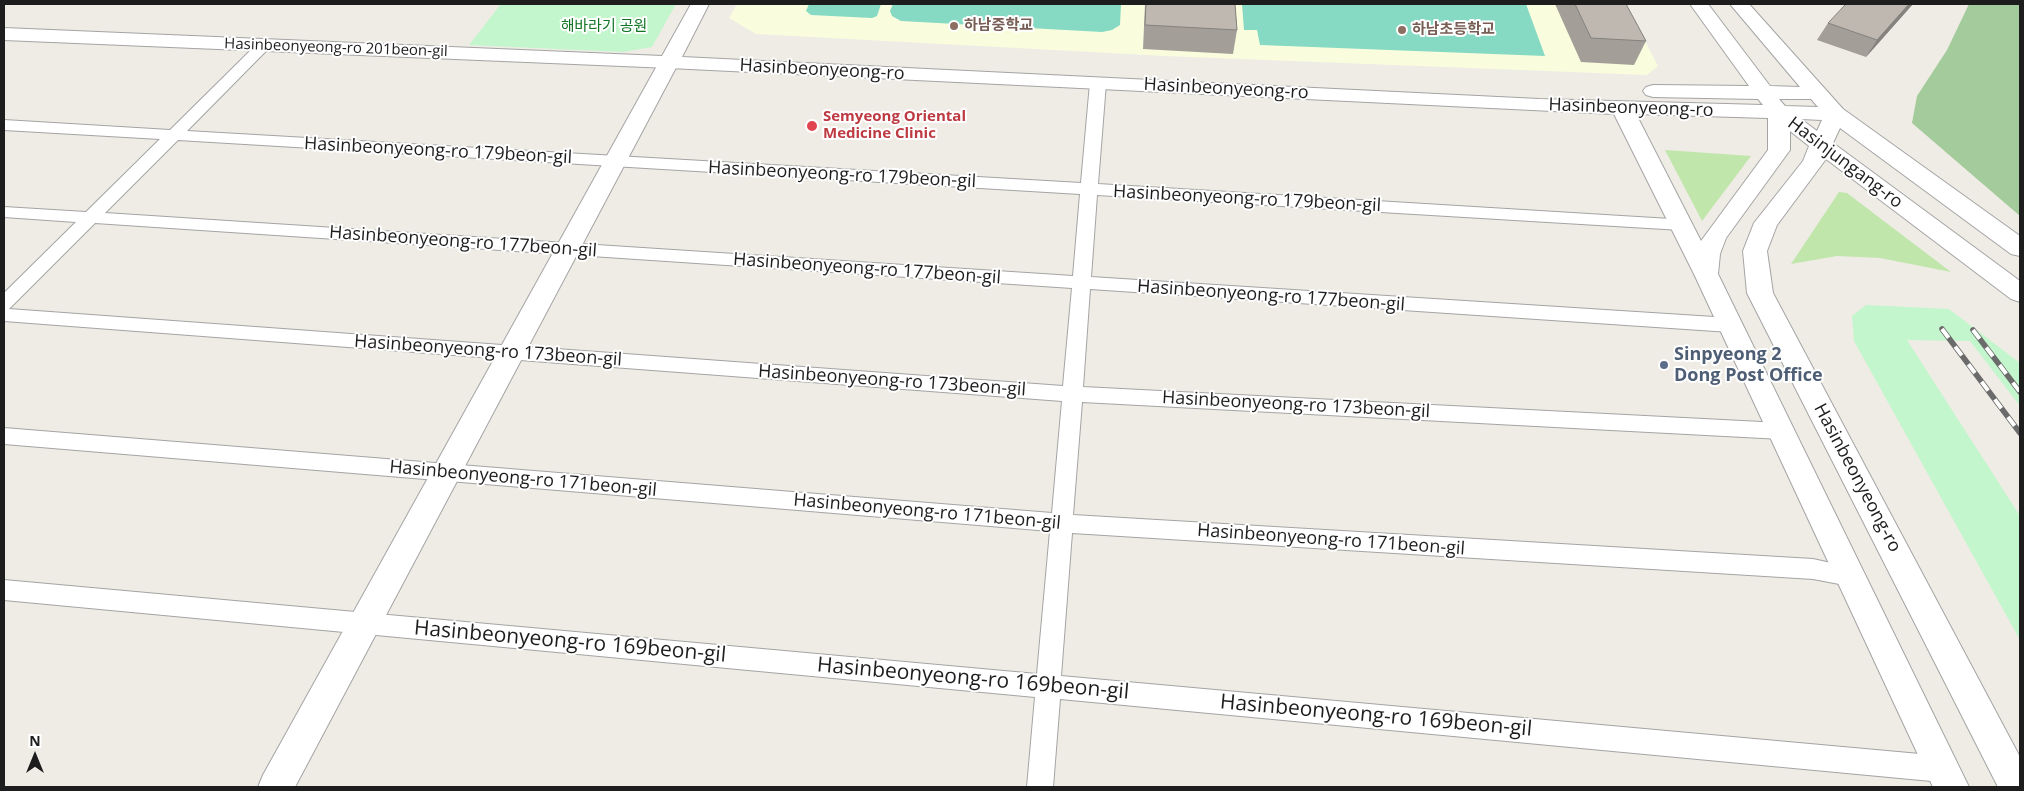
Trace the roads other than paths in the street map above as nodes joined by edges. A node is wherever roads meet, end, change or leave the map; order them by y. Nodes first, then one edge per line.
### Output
1 (700, 4) edge
2 (1699, 4) edge
3 (1739, 4) edge
4 (4, 34) edge
5 (264, 45) junction
6 (669, 62) junction
7 (1098, 83) junction
8 (1764, 92) junction
9 (1818, 94) junction
10 (1622, 108) junction
11 (1779, 114) junction
12 (1835, 114) junction
13 (4, 125) edge
14 (175, 135) junction
15 (1822, 146) junction
16 (615, 162) junction
17 (1089, 189) junction
18 (4, 212) edge
19 (91, 218) junction
20 (1681, 224) junction
21 (2020, 248) edge
22 (567, 249) junction
23 (1706, 274) junction
24 (1081, 283) junction
25 (2020, 293) edge
26 (4, 304) edge
27 (4, 315) edge
28 (1730, 325) junction
29 (512, 353) junction
30 (1072, 394) junction
31 (1781, 430) junction
32 (4, 436) edge
33 (446, 472) junction
34 (1061, 523) junction
35 (1850, 576) junction
36 (4, 590) edge
37 (365, 623) junction
38 (1048, 685) junction
39 (1947, 778) edge
40 (276, 787) edge
41 (1040, 787) edge
42 (2016, 787) edge

1 - 6 street
2 - 8 street, Hasinjungang-ro
3 - 9 street, Hasinjungang-ro
4 - 5 street, Hasinbeonyeong-ro 201beon-gil
5 - 6 street, Hasinbeonyeong-ro 201beon-gil
5 - 14 lane
6 - 7 street, Hasinbeonyeong-ro
6 - 8 street, Hasinbeonyeong-ro
6 - 16 street
7 - 10 street, Hasinbeonyeong-ro
7 - 17 lane
8 - 9 street, Hasinbeonyeong-ro
8 - 11 street, Hasinjungang-ro
9 - 12 street, Hasinjungang-ro
10 - 11 street, Hasinbeonyeong-ro
10 - 20 street
11 - 12 street, Hasinbeonyeong-ro
11 - 15 street, Hasinjungang-ro
11 - 23 street
12 - 15 street, Hasinbeonyeong-ro
12 - 21 street, Hasinjungang-ro
13 - 14 lane, Hasinbeonyeong-ro 179beon-gil
14 - 16 lane, Hasinbeonyeong-ro 179beon-gil
14 - 19 lane
15 - 25 street, Hasinjungang-ro
15 - 42 street, Hasinbeonyeong-ro
16 - 17 lane, Hasinbeonyeong-ro 179beon-gil
16 - 22 street
17 - 20 lane, Hasinbeonyeong-ro 179beon-gil
17 - 24 lane
18 - 19 lane, Hasinbeonyeong-ro 177beon-gil
19 - 22 lane, Hasinbeonyeong-ro 177beon-gil
19 - 26 lane
20 - 23 street
22 - 24 lane, Hasinbeonyeong-ro 177beon-gil
22 - 29 street
23 - 28 street
24 - 28 lane, Hasinbeonyeong-ro 177beon-gil
24 - 30 lane
27 - 29 lane, Hasinbeonyeong-ro 173beon-gil
28 - 31 street
29 - 30 lane, Hasinbeonyeong-ro 173beon-gil
29 - 33 street
30 - 31 lane, Hasinbeonyeong-ro 173beon-gil
30 - 34 lane
31 - 35 street
32 - 33 lane, Hasinbeonyeong-ro 171beon-gil
33 - 34 lane, Hasinbeonyeong-ro 171beon-gil
33 - 37 street
34 - 35 lane, Hasinbeonyeong-ro 171beon-gil
34 - 38 lane
35 - 39 street
36 - 37 lane, Hasinbeonyeong-ro 169beon-gil
37 - 38 lane, Hasinbeonyeong-ro 169beon-gil
37 - 40 street
38 - 39 lane, Hasinbeonyeong-ro 169beon-gil
38 - 41 lane

